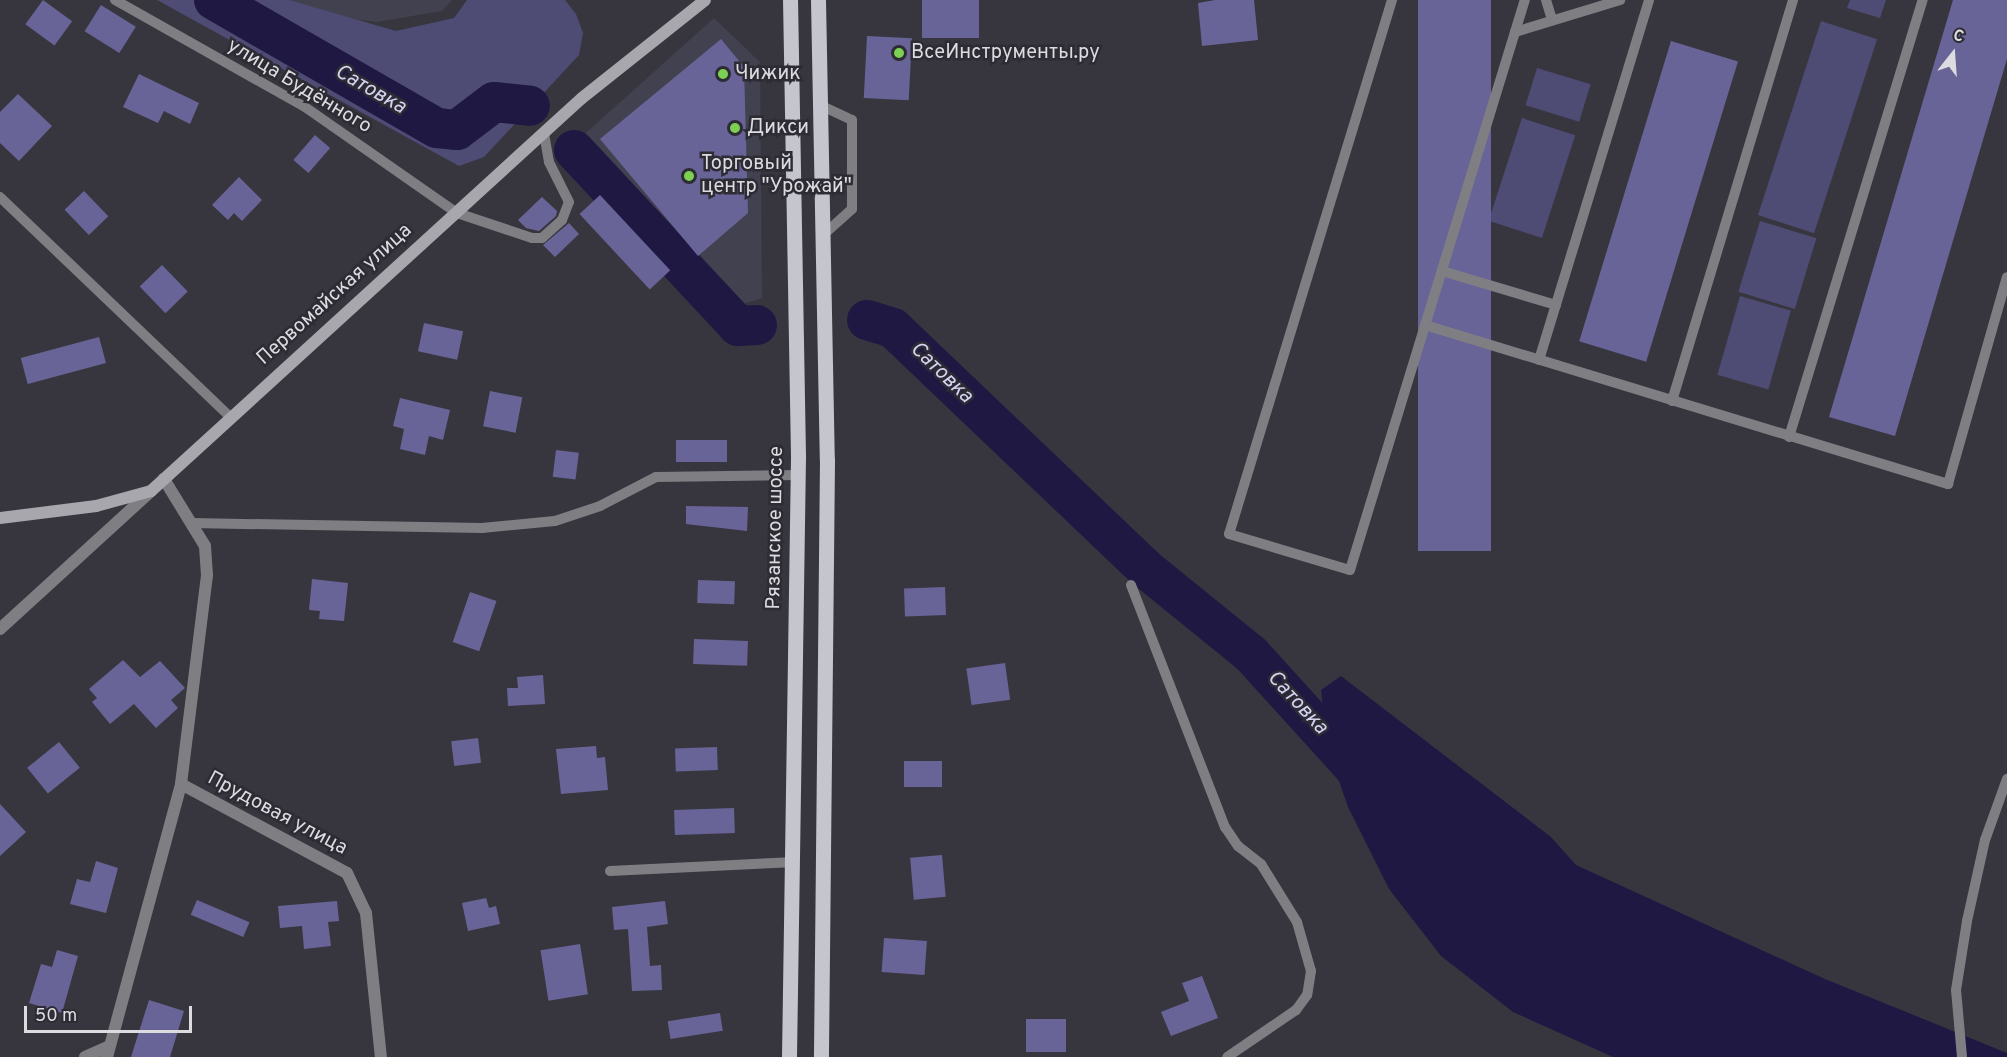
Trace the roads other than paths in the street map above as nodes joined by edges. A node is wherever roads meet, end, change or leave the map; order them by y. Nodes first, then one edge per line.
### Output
1 (115, 0) edge
2 (705, 0) edge
3 (790, 0) edge
4 (818, 0) edge
5 (1392, 0) edge
6 (1525, 0) edge
7 (1546, 0) edge
8 (1620, 0) edge
9 (1649, 0) edge
10 (1793, 0) edge
11 (1923, 0) edge
12 (1552, 20) junction
13 (1515, 32) junction
14 (822, 106) junction
15 (544, 134) junction
16 (0, 196) edge
17 (457, 213) junction
18 (823, 235) junction
19 (1442, 270) junction
20 (2007, 277) edge
21 (1556, 305) junction
22 (1425, 325) junction
23 (1539, 360) junction
24 (1672, 401) junction
25 (229, 416) junction
26 (1790, 437) junction
27 (798, 475) junction
28 (164, 479) junction
29 (150, 491) junction
30 (0, 518) edge
31 (191, 523) junction
32 (1131, 585) dead end
33 (0, 629) edge
34 (2007, 779) edge
35 (181, 784) junction
36 (791, 862) junction
37 (610, 871) dead end
38 (107, 1052) edge
39 (85, 1057) edge
40 (381, 1057) edge
41 (789, 1057) edge
42 (821, 1057) edge
43 (1227, 1057) edge
44 (1962, 1057) edge

1 - 17 lane, улица Будённого
2 - 15 main road, Первомайская улица
3 - 27 main road, Рязанское шоссе
4 - 14 main road
5 - 22 lane
6 - 13 lane
7 - 12 lane
8 - 12 lane
9 - 21 lane
10 - 24 lane
11 - 26 lane
12 - 13 lane
13 - 19 lane
14 - 18 main road
14 - 18 lane
15 - 17 main road, Первомайская улица
15 - 17 lane, улица Будённого
16 - 25 lane
17 - 25 main road, Первомайская улица
18 - 42 main road
19 - 21 lane
19 - 22 lane
20 - 26 lane
21 - 23 lane
22 - 23 lane
23 - 24 lane
24 - 26 lane
25 - 28 main road, Первомайская улица
27 - 31 lane
27 - 36 main road, Рязанское шоссе
28 - 29 main road, Первомайская улица
28 - 31 street, Прудовая улица
29 - 30 main road
29 - 33 street, Первомайская улица
31 - 35 street, Прудовая улица
32 - 43 lane
34 - 44 lane
35 - 38 street, Прудовая улица
35 - 40 street, Прудовая улица
36 - 37 lane
36 - 41 main road, Рязанское шоссе
38 - 39 street

